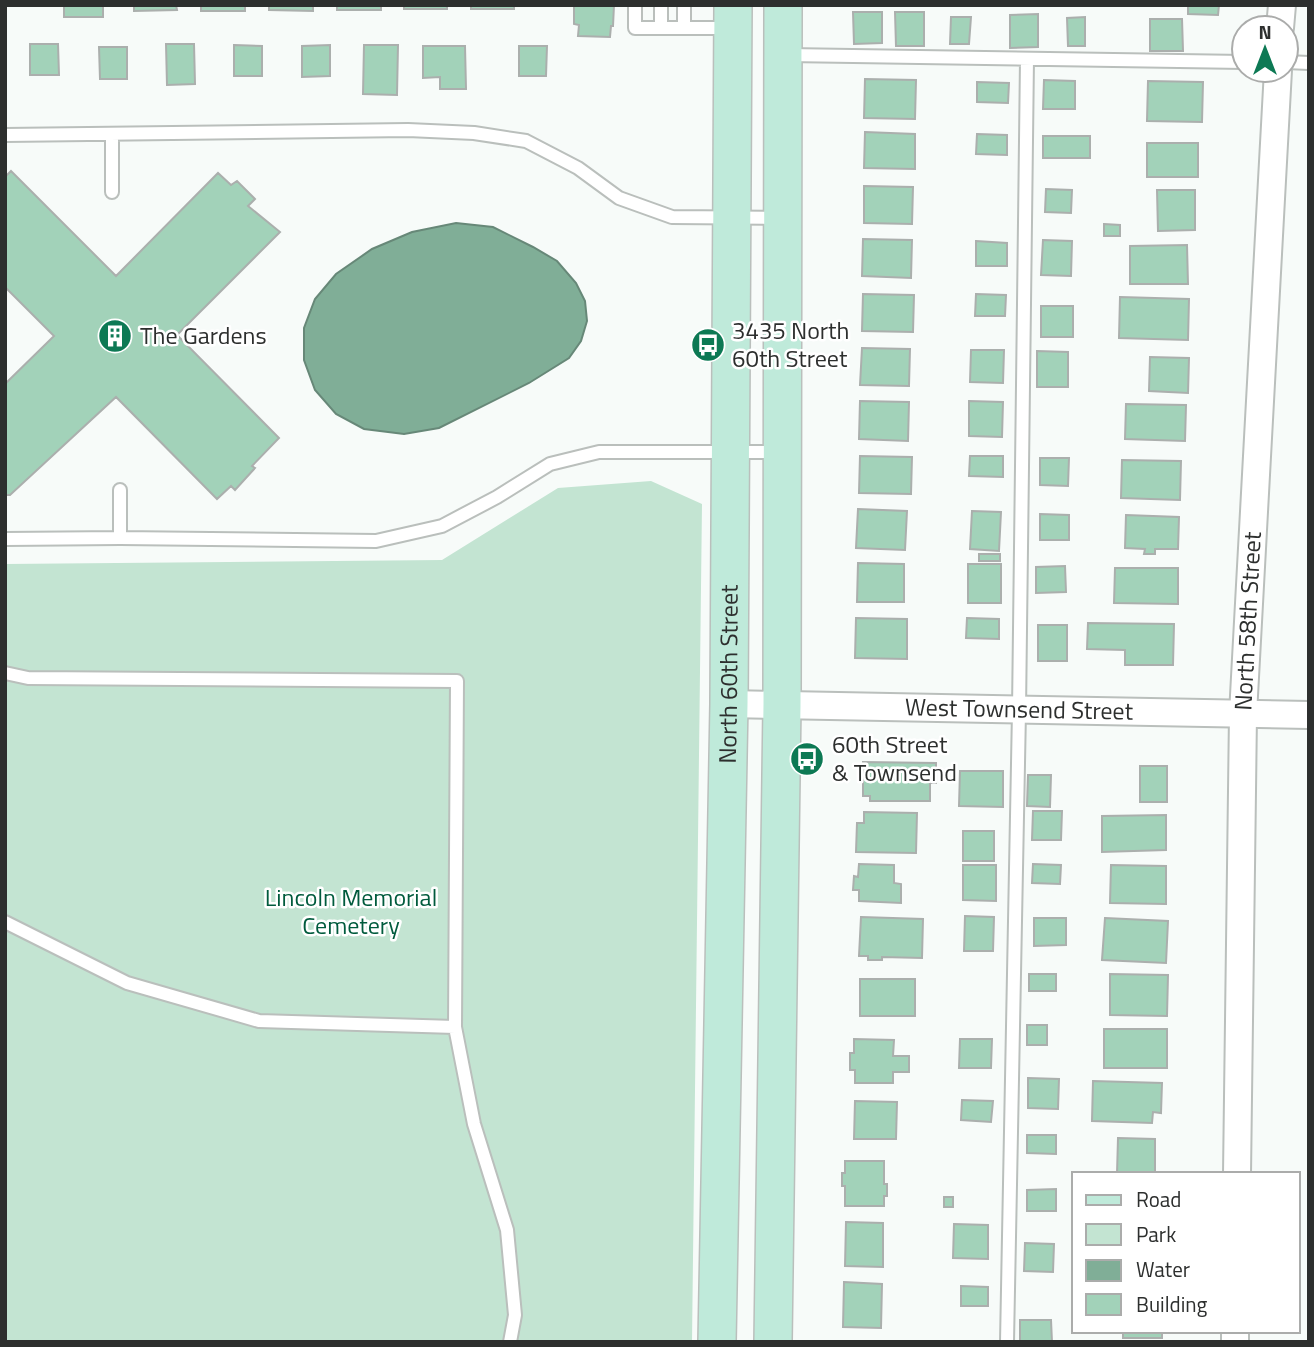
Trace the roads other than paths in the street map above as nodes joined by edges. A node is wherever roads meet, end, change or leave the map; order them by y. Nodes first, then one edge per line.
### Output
1 (635, 5) edge
2 (661, 5) edge
3 (684, 5) edge
4 (783, 5) edge
5 (733, 17) edge
6 (661, 28) junction
7 (684, 28) junction
8 (783, 55) junction
9 (1027, 59) junction
10 (1230, 62) edge
11 (1277, 84) edge
12 (112, 134) junction
13 (5, 135) edge
14 (112, 192) dead end
15 (732, 218) junction
16 (783, 218) junction
17 (731, 452) junction
18 (783, 452) junction
19 (120, 490) dead end
20 (120, 538) junction
21 (5, 539) edge
22 (5, 673) edge
23 (729, 704) junction
24 (782, 705) junction
25 (1019, 711) junction
26 (1243, 714) junction
27 (1309, 715) edge
28 (5, 922) edge
29 (455, 1027) junction
30 (1237, 1172) edge
31 (510, 1342) edge
32 (717, 1342) edge
33 (773, 1342) edge
34 (1007, 1342) edge

1 - 6 lane
2 - 6 lane
3 - 7 lane
4 - 8 main road
5 - 7 lane
5 - 15 main road, North 60th Street
6 - 7 lane
8 - 9 lane
8 - 16 main road
9 - 10 lane
9 - 25 lane
11 - 26 street, North 58th Street
12 - 13 lane
12 - 14 lane
12 - 15 lane
15 - 16 lane
15 - 17 main road, North 60th Street
16 - 18 main road
17 - 18 lane
17 - 20 lane
17 - 23 main road, North 60th Street
18 - 24 main road
19 - 20 lane
20 - 21 lane
22 - 29 lane
23 - 24 street, West Townsend Street
23 - 32 main road, North 60th Street
24 - 25 street, West Townsend Street
24 - 33 main road
25 - 26 street, West Townsend Street
25 - 34 lane
26 - 27 street, West Townsend Street
26 - 30 street, North 58th Street
28 - 29 lane
29 - 31 lane

